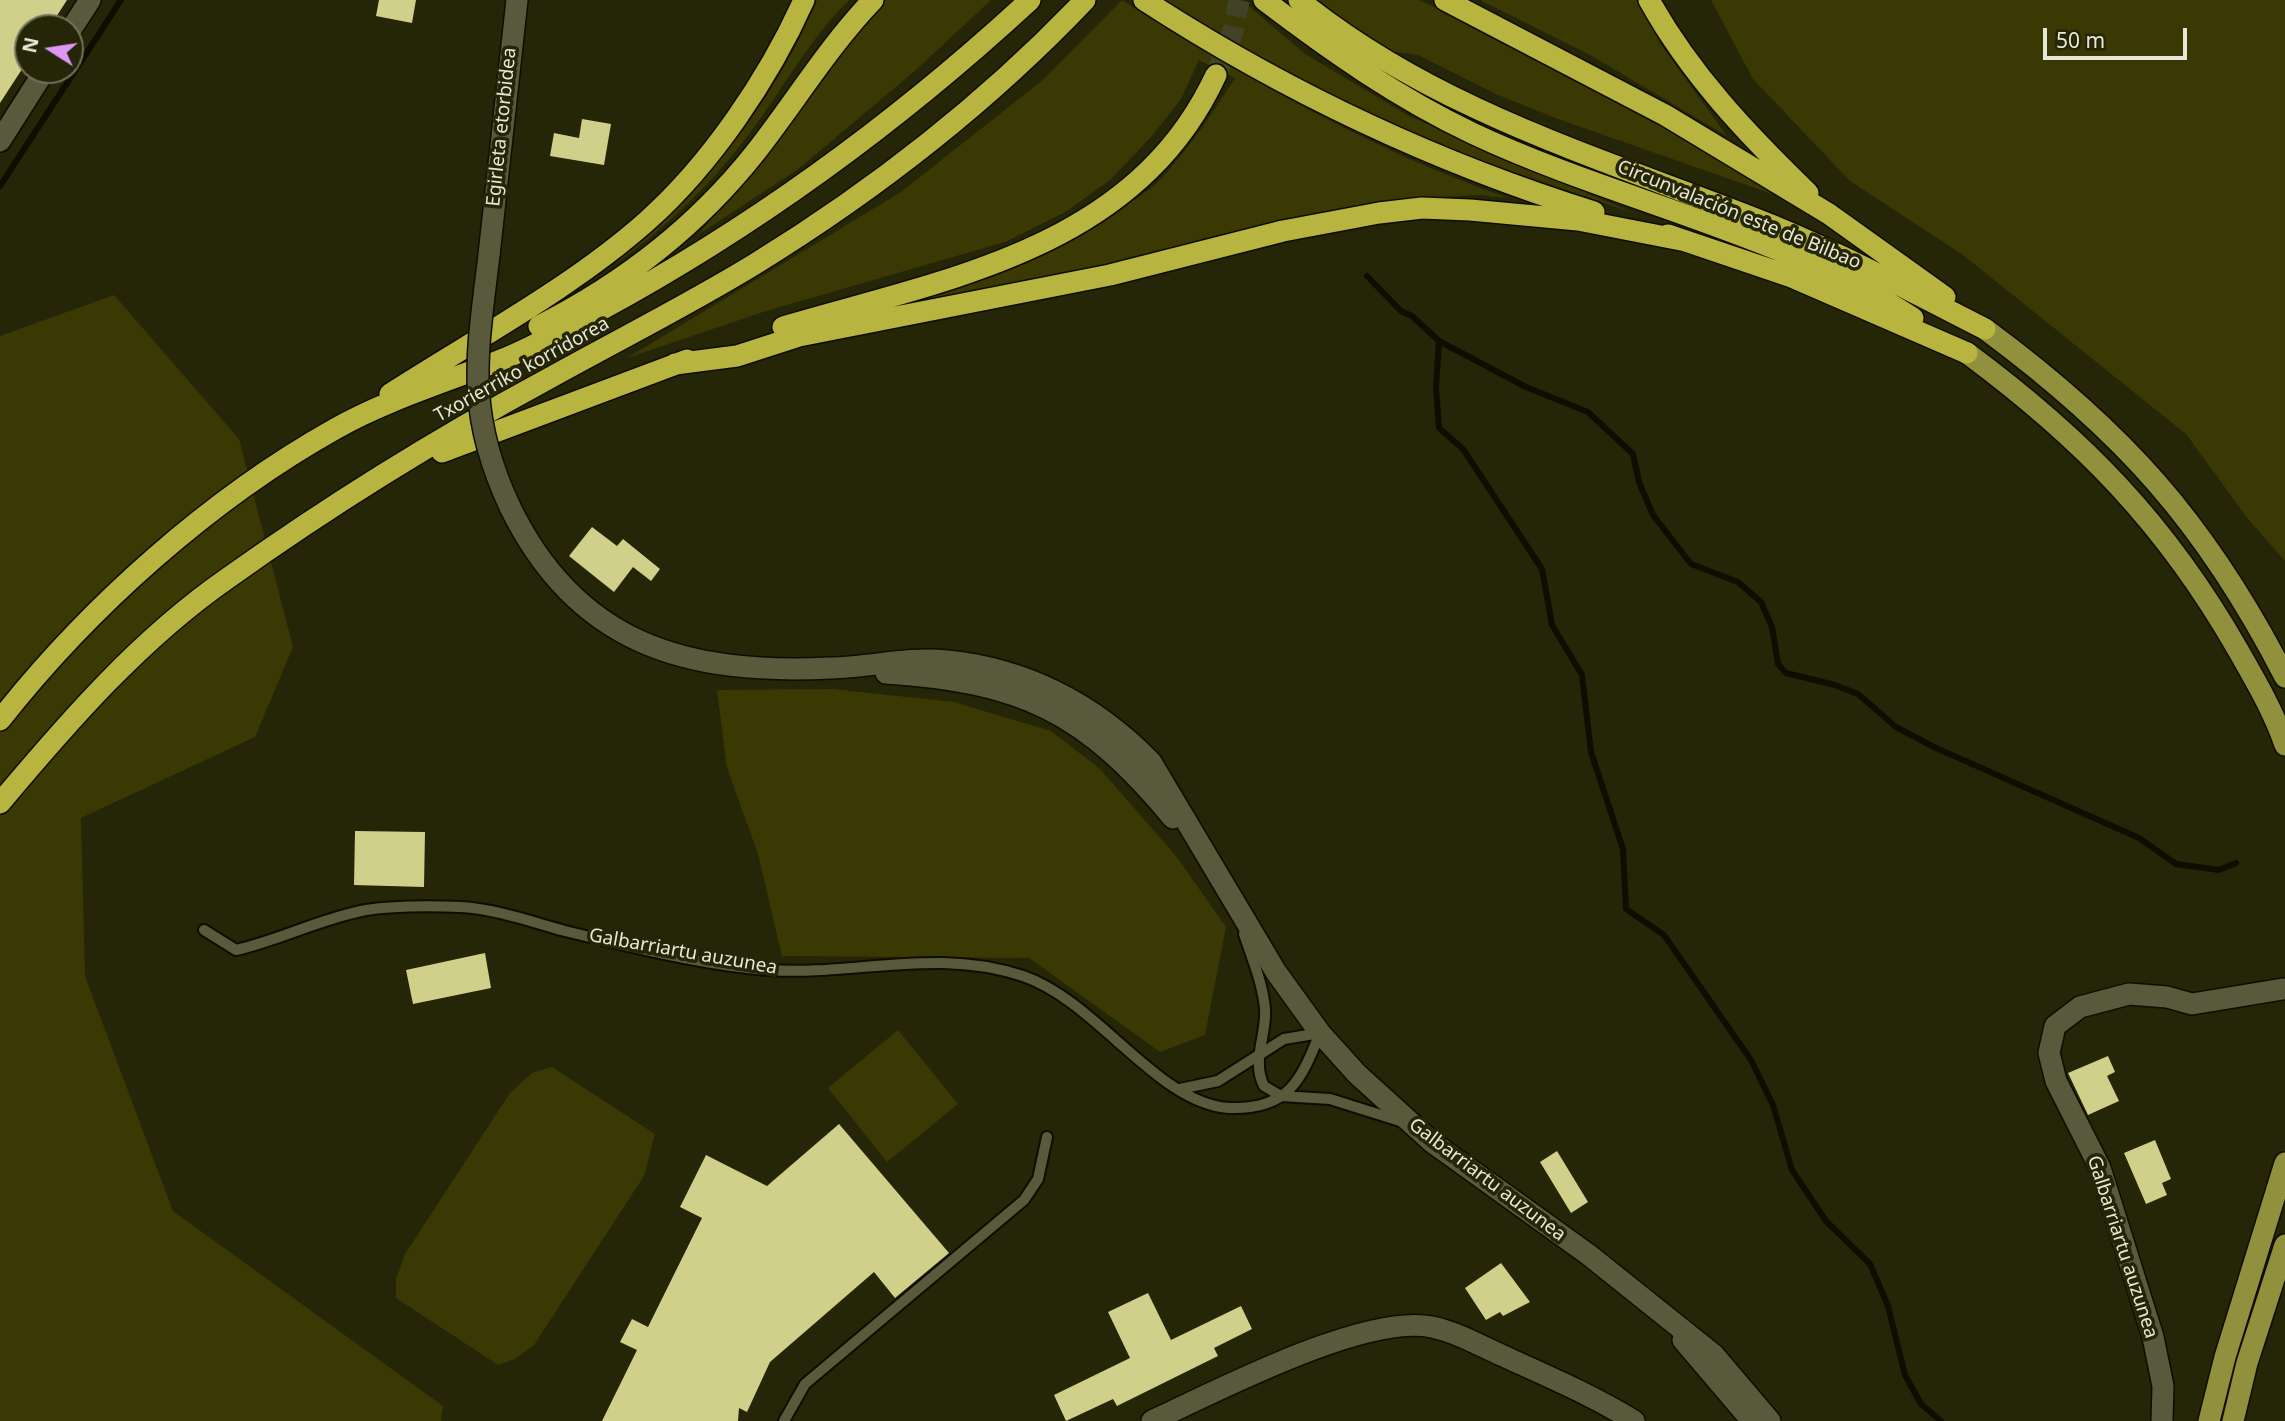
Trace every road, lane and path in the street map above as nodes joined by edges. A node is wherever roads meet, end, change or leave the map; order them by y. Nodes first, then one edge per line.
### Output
1 (517, 0) edge
2 (804, 0) edge
3 (873, 0) edge
4 (1030, 0) edge
5 (1085, 0) edge
6 (1144, 0) edge
7 (1264, 0) edge
8 (1299, 0) edge
9 (1445, 0) edge
10 (1649, 0) edge
11 (1216, 75) tunnel mouth
12 (36, 84) edge
13 (0, 141) edge
14 (1829, 214) junction
15 (1681, 240) junction
16 (1985, 329) junction
17 (1968, 353) junction
18 (675, 364) junction
19 (421, 391) junction
20 (336, 428) junction
21 (394, 470) junction
22 (842, 668) joint
23 (2285, 677) edge
24 (0, 720) edge
25 (2285, 745) edge
26 (0, 803) edge
27 (1236, 908) junction
28 (204, 930) dead end
29 (2283, 989) dead end
30 (1320, 1032) junction
31 (1259, 1053) junction
32 (1180, 1089) junction
33 (1281, 1096) junction
34 (1412, 1125) junction
35 (1047, 1137) dead end
36 (2285, 1163) edge
37 (2285, 1245) edge
38 (1664, 1317) junction
39 (783, 1421) edge
40 (1152, 1421) edge
41 (1634, 1421) edge
42 (1752, 1421) edge
43 (1770, 1421) edge
44 (2162, 1421) edge
45 (2209, 1421) edge
46 (2233, 1421) edge

1 - 22 street, Egirleta etorbidea, bridge
2 - 20 highway
3 - 19 highway
4 - 19 highway, Txorierriko korridorea
5 - 21 highway, Txorierriko korridorea
6 - 15 highway
7 - 17 highway, Circunvalación este de Bilbao
8 - 16 highway, Circunvalación este de Bilbao
9 - 14 highway
10 - 14 highway
11 - 18 highway
12 - 13 street
14 - 16 highway
15 - 17 highway
15 - 18 highway
16 - 23 main road, Circunvalación este de Bilbao
17 - 25 main road, Circunvalación este de Bilbao
18 - 21 highway
19 - 20 highway, Txorierriko korridorea
20 - 24 highway, Txorierriko korridorea
21 - 26 highway, Txorierriko korridorea
22 - 27 street, Galbarriartu auzunea
27 - 30 street, Galbarriartu auzunea
27 - 31 lane
28 - 32 lane, Galbarriartu auzunea
29 - 44 street, Galbarriartu auzunea
30 - 31 lane
30 - 33 lane
30 - 34 street, Galbarriartu auzunea
31 - 32 lane
31 - 33 lane
32 - 33 lane, Galbarriartu auzunea
33 - 34 lane
34 - 38 street, Galbarriartu auzunea
35 - 39 lane
36 - 45 main road
37 - 46 main road
38 - 42 street
38 - 43 street
40 - 41 street

